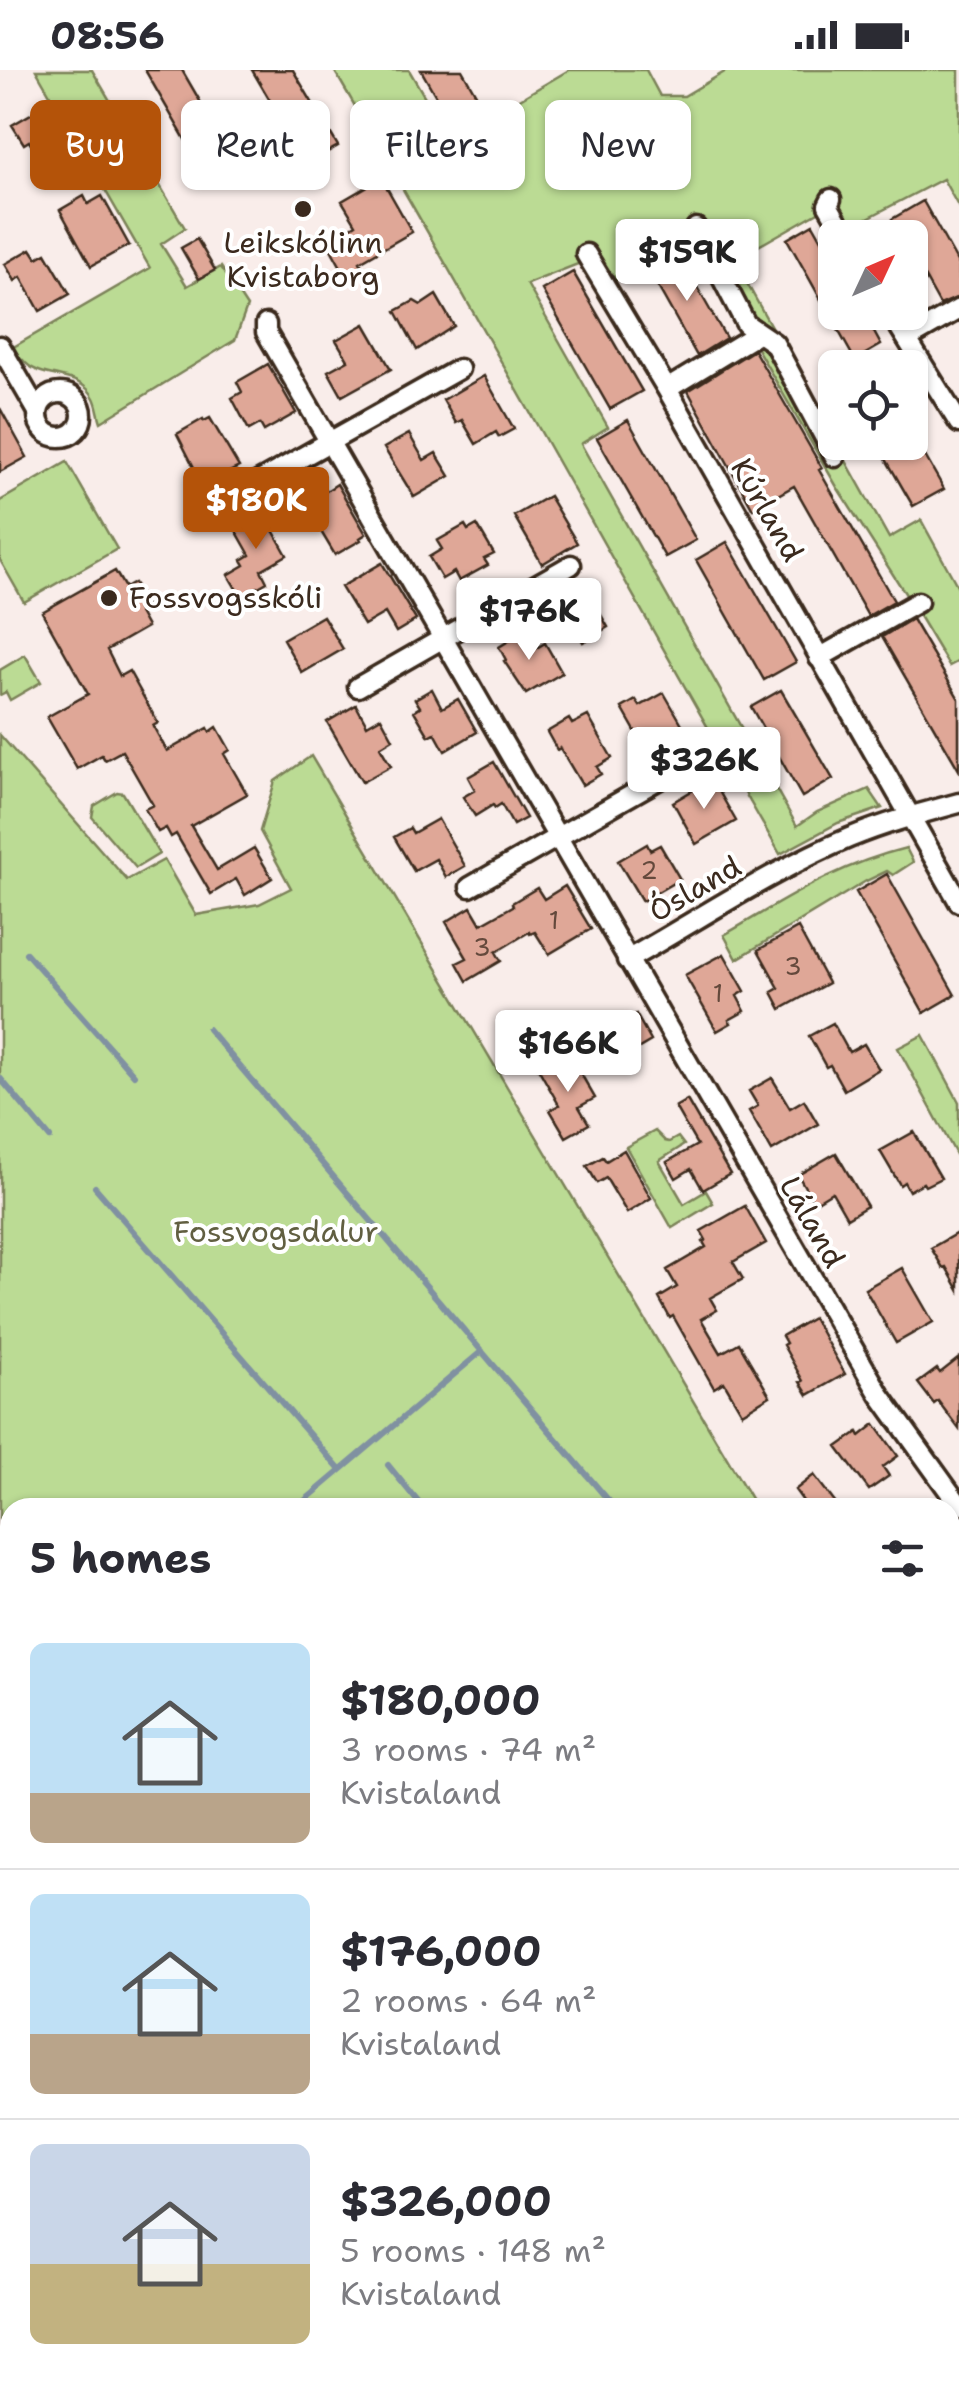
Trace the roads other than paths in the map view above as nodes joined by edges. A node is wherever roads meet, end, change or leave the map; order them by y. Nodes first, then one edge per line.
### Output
1 (831, 200) dead end
2 (837, 220) edge
3 (696, 228) dead end
4 (586, 254) dead end
5 (959, 309) edge
6 (266, 324) dead end
7 (901, 330) edge
8 (759, 333) junction
9 (907, 339) junction
10 (0, 346) edge
11 (459, 370) dead end
12 (666, 389) junction
13 (37, 410) dead end
14 (959, 423) edge
15 (818, 425) edge
16 (330, 442) junction
17 (210, 509) dead end
18 (571, 565) dead end
19 (918, 602) dead end
20 (443, 639) junction
21 (819, 658) junction
22 (358, 688) dead end
23 (714, 748) dead end
24 (959, 804) edge
25 (910, 816) junction
26 (557, 838) junction
27 (470, 887) dead end
28 (959, 902) edge
29 (627, 960) junction
30 (954, 1498) edge

1 - 2 street
3 - 8 street
4 - 12 street, Kúrland
5 - 9 street
6 - 16 street, Láland
7 - 9 street
8 - 12 street
8 - 15 street
9 - 14 street
10 - 13 street
11 - 16 street
12 - 21 street, Kúrland
16 - 17 street
16 - 20 street, Láland
18 - 20 street
19 - 21 street
20 - 22 street
20 - 26 street, Láland
21 - 25 street, Kúrland
23 - 26 street
24 - 25 street, Ósland
25 - 28 street, Kúrland
25 - 29 street, Ósland
26 - 27 street
26 - 29 street, Láland
29 - 30 street, Láland

